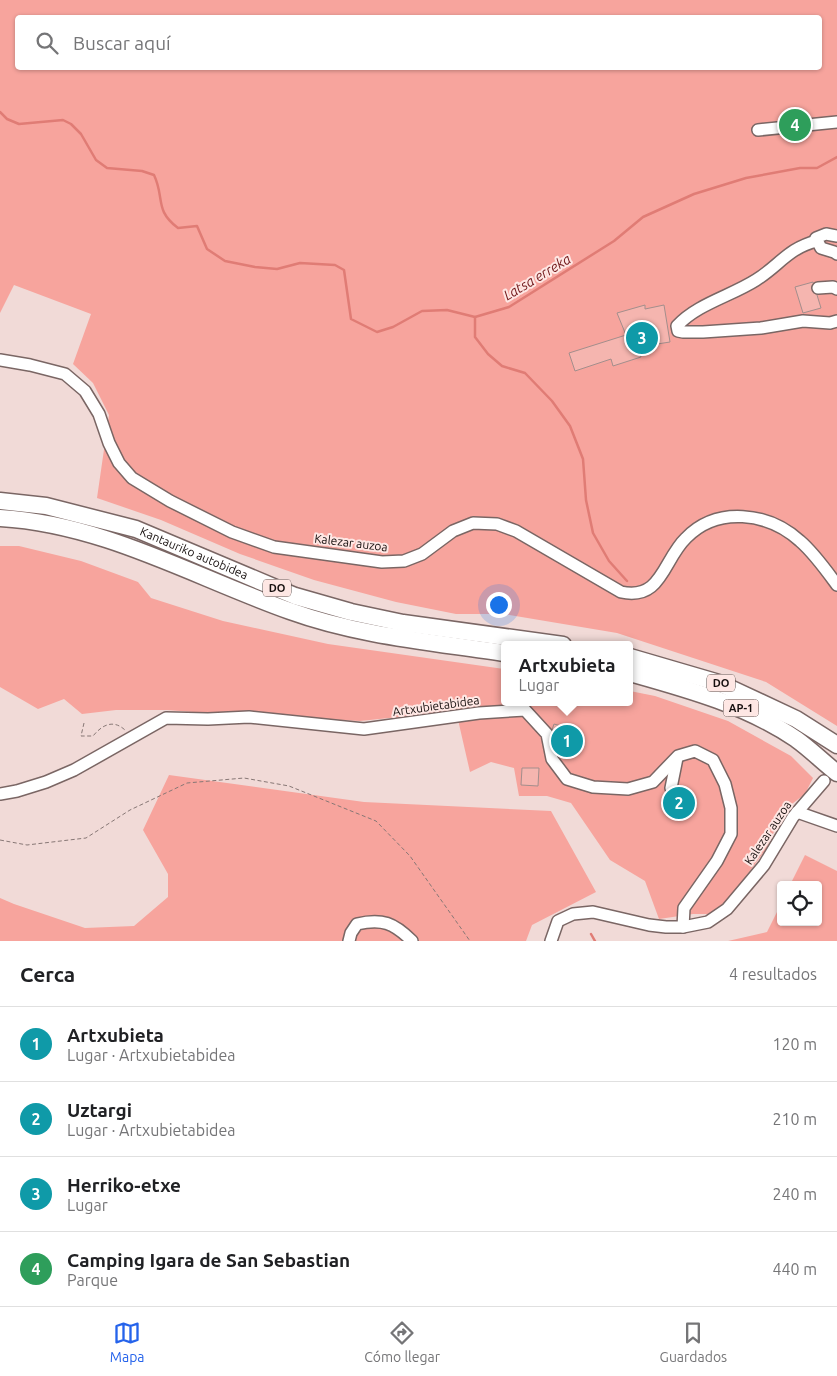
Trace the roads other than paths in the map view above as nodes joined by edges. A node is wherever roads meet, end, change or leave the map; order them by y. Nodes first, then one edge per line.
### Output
1 (837, 122) edge
2 (758, 130) dead end
3 (837, 236) edge
4 (818, 241) junction
5 (837, 254) edge
6 (818, 288) dead end
7 (837, 289) edge
8 (832, 322) edge
9 (837, 332) edge
10 (0, 360) edge
11 (0, 501) edge
12 (0, 518) edge
13 (837, 585) edge
14 (533, 641) edge
15 (501, 653) edge
16 (633, 658) edge
17 (633, 675) edge
18 (807, 725) junction
19 (837, 745) edge
20 (837, 751) edge
21 (678, 756) junction
22 (830, 777) edge
23 (672, 788) dead end
24 (0, 794) edge
25 (797, 812) junction
26 (837, 826) edge
27 (683, 926) junction
28 (349, 941) edge
29 (412, 941) edge
30 (551, 941) edge

1 - 2 street
3 - 4 street
4 - 5 street
4 - 8 street
6 - 7 street
8 - 9 street
10 - 13 street, Kalezar auzoa
11 - 14 highway, Kantauriko autobidea / DO
12 - 15 highway, Kantauriko autobidea
16 - 18 highway, DO
17 - 22 highway, AP-1
18 - 19 highway
18 - 20 highway
21 - 23 street
21 - 24 street, Artxubietabidea
21 - 27 street
22 - 25 street, Kalezar auzoa
25 - 26 street
25 - 27 street, Kalezar auzoa
27 - 30 street, Kalezar auzoa
28 - 29 street

